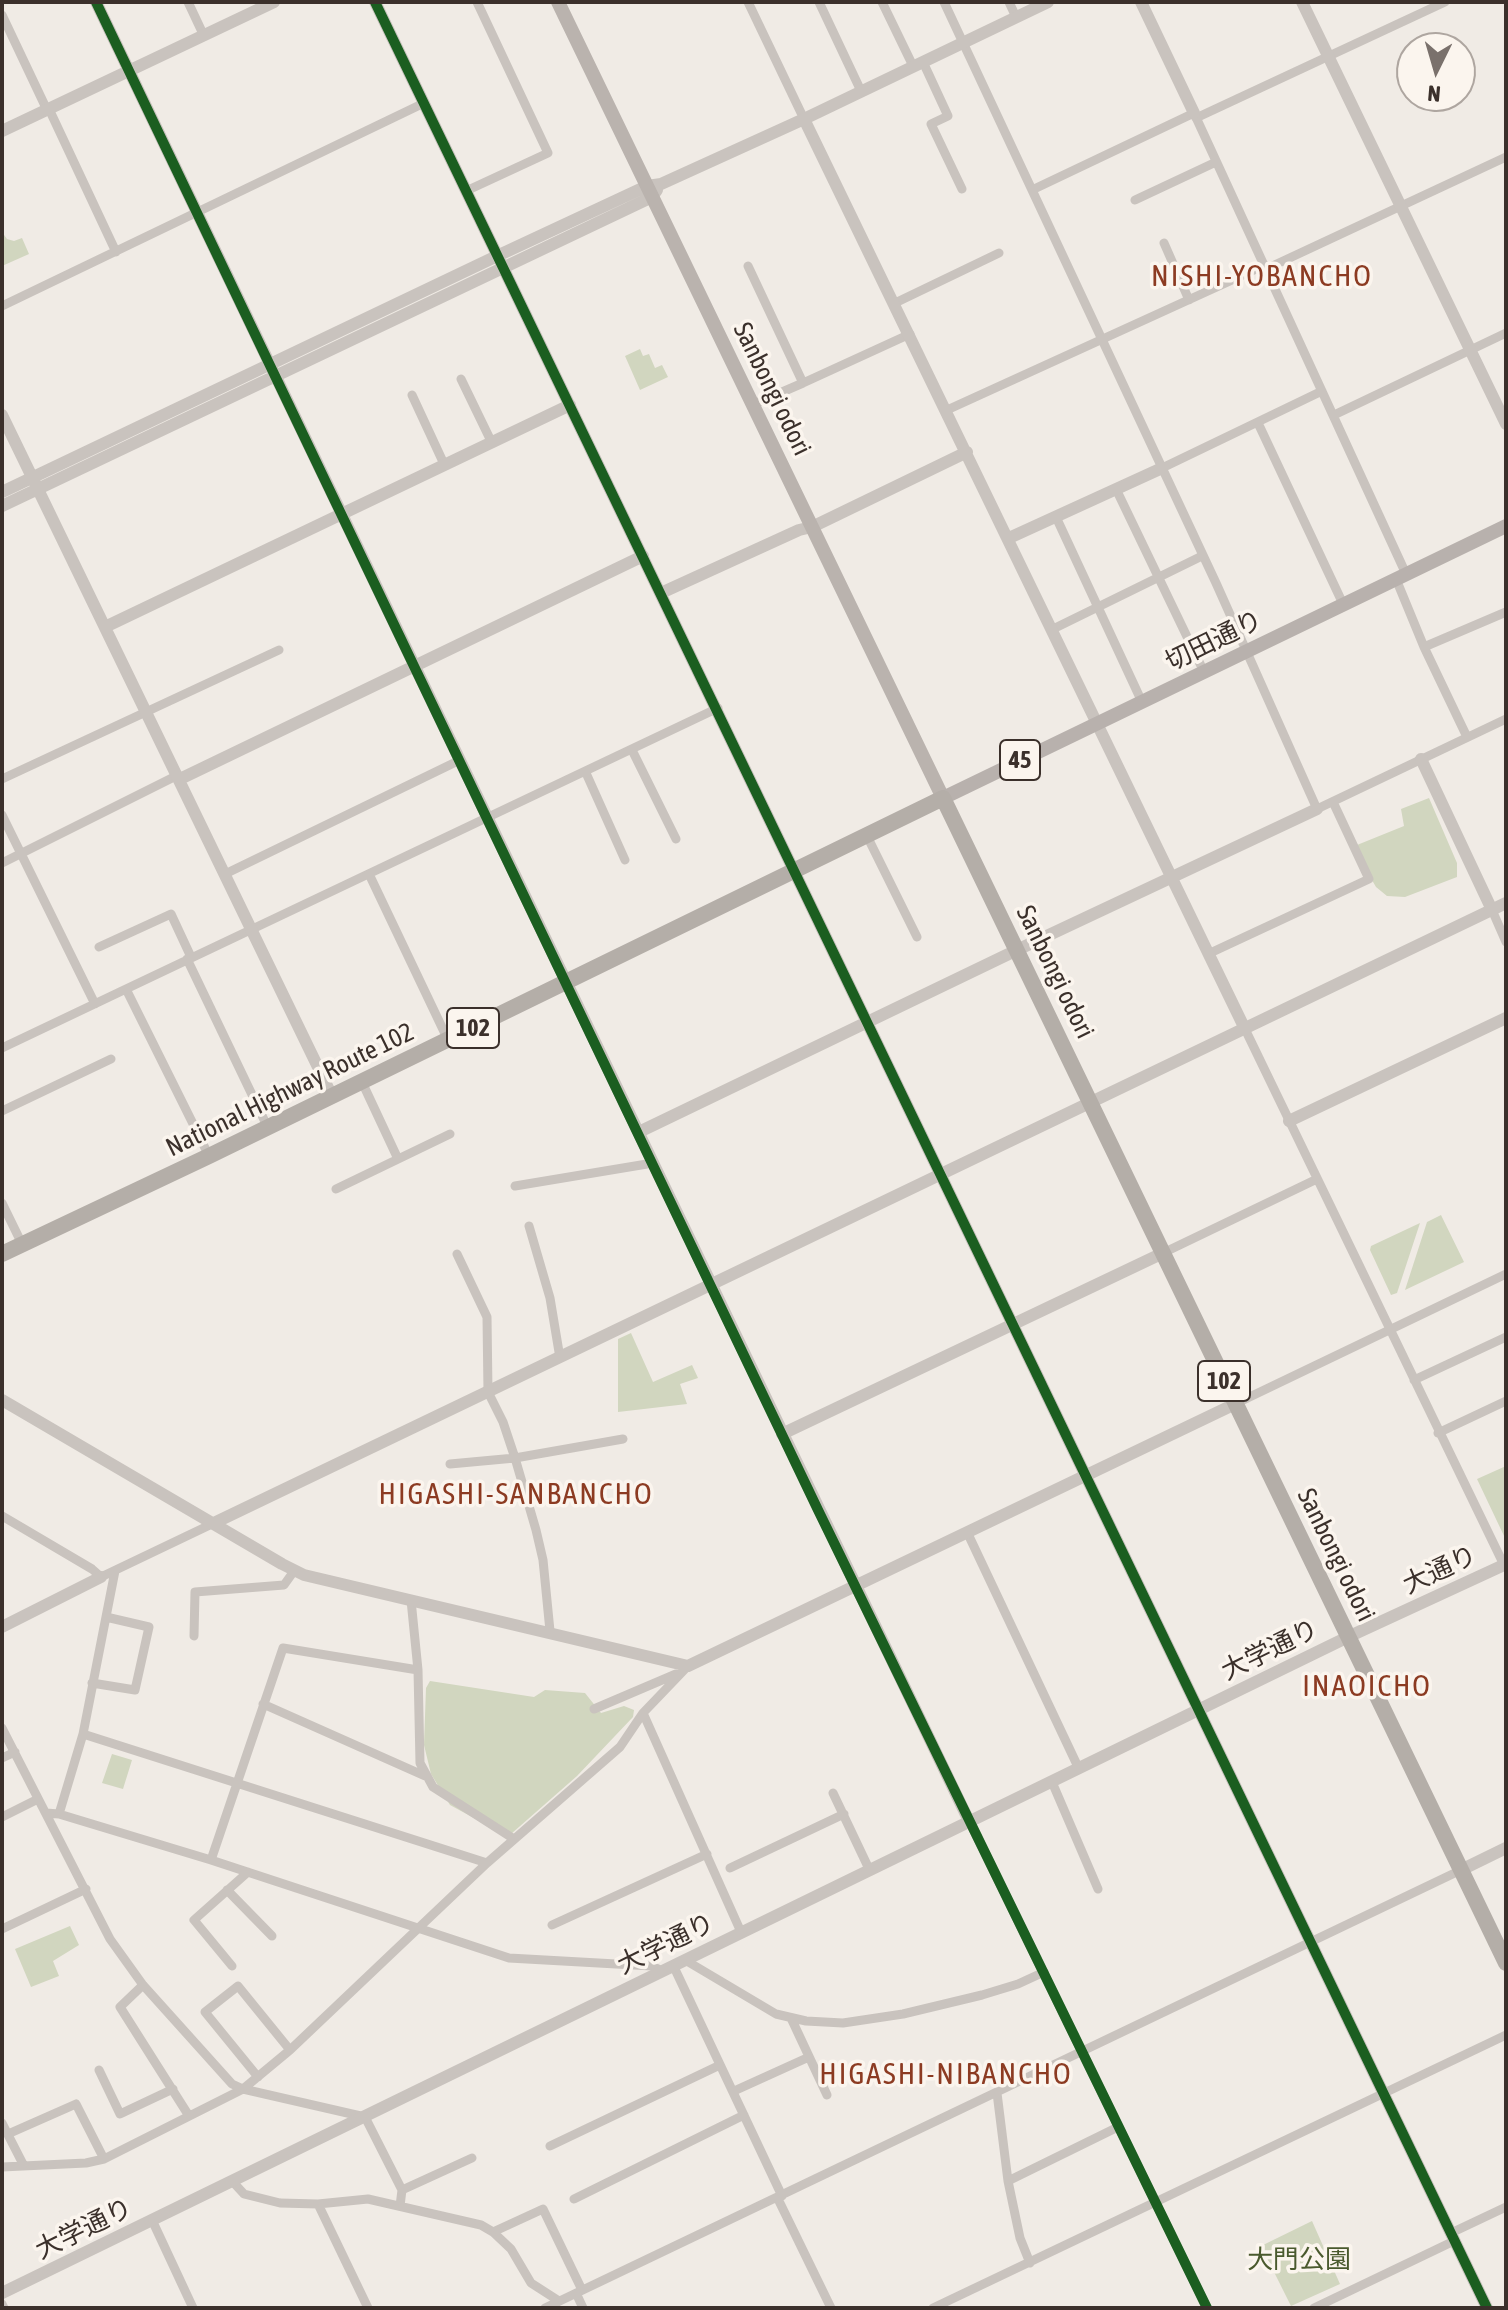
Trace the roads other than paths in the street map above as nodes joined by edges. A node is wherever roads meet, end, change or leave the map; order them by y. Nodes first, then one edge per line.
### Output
1 (96, 2) edge
2 (188, 2) edge
3 (274, 2) edge
4 (375, 2) edge
5 (477, 2) edge
6 (558, 2) edge
7 (748, 2) edge
8 (819, 2) edge
9 (882, 2) edge
10 (944, 2) edge
11 (1009, 2) edge
12 (1048, 2) edge
13 (1141, 2) edge
14 (1302, 2) edge
15 (1445, 2) edge
16 (2, 15) edge
17 (1016, 17) junction
18 (204, 36) junction
19 (964, 42) junction
20 (1328, 57) junction
21 (918, 64) junction
22 (129, 71) junction
23 (861, 91) junction
24 (424, 103) junction
25 (48, 109) junction
26 (1195, 116) junction
27 (804, 119) junction
28 (2, 131) edge
29 (1506, 157) edge
30 (1216, 162) junction
31 (653, 189) junction
32 (962, 189) dead end
33 (1032, 190) junction
34 (466, 191) junction
35 (1135, 200) dead end
36 (1401, 206) junction
37 (198, 213) junction
38 (1164, 243) dead end
39 (116, 252) junction
40 (999, 253) dead end
41 (500, 261) junction
42 (748, 266) dead end
43 (1266, 267) junction
44 (1189, 300) junction
45 (895, 303) junction
46 (2, 306) edge
47 (1506, 333) edge
48 (910, 334) junction
49 (1100, 340) junction
50 (1470, 350) junction
51 (273, 369) junction
52 (461, 379) dead end
53 (803, 383) junction
54 (1322, 391) junction
55 (412, 395) dead end
56 (570, 405) junction
57 (752, 405) junction
58 (947, 410) junction
59 (2, 415) edge
60 (1334, 415) junction
61 (1258, 423) junction
62 (1506, 424) edge
63 (491, 441) junction
64 (967, 452) junction
65 (444, 464) junction
66 (1160, 469) junction
67 (35, 483) junction
68 (1116, 489) junction
69 (2, 492) edge
70 (2, 506) edge
71 (342, 514) junction
72 (1056, 517) junction
73 (1506, 526) edge
74 (812, 527) junction
75 (1009, 538) junction
76 (643, 556) junction
77 (1202, 556) junction
78 (1401, 577) junction
79 (1160, 578) junction
80 (661, 593) junction
81 (1344, 606) junction
82 (1098, 609) junction
83 (1506, 612) edge
84 (105, 627) junction
85 (1053, 629) junction
86 (1424, 647) junction
87 (279, 650) dead end
88 (1245, 652) junction
89 (415, 666) junction
90 (1204, 672) junction
91 (1142, 702) junction
92 (718, 708) junction
93 (144, 712) junction
94 (1506, 719) edge
95 (1097, 722) junction
96 (1467, 737) junction
97 (632, 750) junction
98 (1421, 759) junction
99 (460, 760) junction
100 (586, 773) junction
101 (179, 777) junction
102 (2, 779) edge
103 (943, 798) junction
104 (1333, 802) junction
105 (1317, 809) junction
106 (2, 815) edge
107 (488, 818) junction
108 (867, 836) junction
109 (676, 839) dead end
110 (20, 854) junction
111 (625, 860) dead end
112 (2, 863) edge
113 (795, 871) junction
114 (225, 874) junction
115 (369, 874) junction
116 (1170, 877) junction
117 (1506, 903) edge
118 (1492, 910) junction
119 (251, 930) junction
120 (917, 937) dead end
121 (1506, 942) edge
122 (99, 947) dead end
123 (1017, 950) junction
124 (1208, 954) junction
125 (189, 958) junction
126 (566, 982) junction
127 (126, 989) junction
128 (95, 1004) junction
129 (1506, 1018) edge
130 (866, 1022) junction
131 (1245, 1029) junction
132 (448, 1040) junction
133 (2, 1048) edge
134 (111, 1059) dead end
135 (362, 1082) junction
136 (332, 1096) junction
137 (1092, 1102) junction
138 (2, 1111) edge
139 (1289, 1121) junction
140 (268, 1128) junction
141 (639, 1132) junction
142 (450, 1134) dead end
143 (209, 1156) junction
144 (398, 1159) junction
145 (653, 1163) junction
146 (940, 1174) junction
147 (1317, 1179) junction
148 (515, 1186) dead end
149 (336, 1189) dead end
150 (2, 1203) edge
151 (529, 1226) dead end
152 (22, 1244) junction
153 (1163, 1253) junction
154 (2, 1254) edge
155 (457, 1254) dead end
156 (1506, 1274) edge
157 (711, 1285) junction
158 (1013, 1325) junction
159 (1389, 1331) junction
160 (1506, 1337) edge
161 (560, 1358) junction
162 (1414, 1380) junction
163 (488, 1392) junction
164 (2, 1400) edge
165 (1506, 1401) edge
166 (1235, 1404) junction
167 (1438, 1433) junction
168 (782, 1434) junction
169 (623, 1439) dead end
170 (515, 1458) junction
171 (450, 1464) dead end
172 (1086, 1476) junction
173 (2, 1516) edge
174 (214, 1523) junction
175 (968, 1534) junction
176 (1505, 1566) edge
177 (115, 1571) junction
178 (294, 1571) junction
179 (101, 1577) junction
180 (856, 1587) junction
181 (411, 1600) junction
182 (106, 1617) junction
183 (2, 1627) edge
184 (550, 1631) junction
185 (194, 1636) dead end
186 (1350, 1636) junction
187 (685, 1668) junction
188 (418, 1670) junction
189 (92, 1683) junction
190 (263, 1704) junction
191 (594, 1709) dead end
192 (1198, 1710) junction
193 (643, 1713) junction
194 (2, 1728) edge
195 (83, 1734) junction
196 (15, 1752) junction
197 (2, 1758) edge
198 (1079, 1769) junction
199 (426, 1776) junction
200 (1052, 1782) junction
201 (236, 1783) junction
202 (833, 1793) dead end
203 (38, 1799) junction
204 (46, 1813) junction
205 (59, 1814) junction
206 (844, 1814) junction
207 (2, 1817) edge
208 (969, 1821) junction
209 (514, 1839) junction
210 (1506, 1848) edge
211 (707, 1854) junction
212 (211, 1860) junction
213 (487, 1863) junction
214 (730, 1868) dead end
215 (1461, 1870) junction
216 (870, 1871) junction
217 (248, 1872) junction
218 (86, 1889) junction
219 (1098, 1889) dead end
220 (227, 1890) junction
221 (552, 1925) dead end
222 (417, 1928) junction
223 (2, 1929) edge
224 (741, 1932) junction
225 (272, 1936) dead end
226 (1312, 1943) junction
227 (1506, 1963) edge
228 (674, 1965) junction
229 (232, 1966) dead end
230 (1044, 1972) junction
231 (143, 1985) junction
232 (791, 2018) junction
233 (1506, 2035) edge
234 (290, 2050) junction
235 (1083, 2052) junction
236 (809, 2057) junction
237 (720, 2065) junction
238 (99, 2070) dead end
239 (258, 2077) junction
240 (173, 2089) junction
241 (243, 2089) junction
242 (734, 2091) junction
243 (997, 2093) junction
244 (1383, 2094) junction
245 (827, 2095) dead end
246 (744, 2115) junction
247 (189, 2116) junction
248 (365, 2117) junction
249 (2, 2123) edge
250 (1118, 2127) junction
251 (8, 2134) junction
252 (550, 2146) dead end
253 (472, 2158) dead end
254 (104, 2159) junction
255 (24, 2166) junction
256 (2, 2167) edge
257 (1008, 2181) junction
258 (233, 2182) junction
259 (402, 2190) junction
260 (780, 2197) junction
261 (574, 2199) dead end
262 (1155, 2203) junction
263 (318, 2204) junction
264 (400, 2206) junction
265 (1506, 2207) edge
266 (152, 2220) junction
267 (493, 2232) junction
268 (1452, 2237) junction
269 (1030, 2263) junction
270 (579, 2292) junction
271 (2, 2293) edge
272 (559, 2301) junction
273 (193, 2308) edge
274 (368, 2308) edge
275 (545, 2308) edge
276 (583, 2308) edge
277 (831, 2308) edge
278 (933, 2308) edge
279 (1207, 2308) edge
280 (1314, 2308) edge
281 (1487, 2308) edge

1 - 22 street
2 - 18 street
3 - 18 street
4 - 24 street
5 - 34 street
6 - 31 main road, Sanbongi odori
7 - 27 street
8 - 23 street
9 - 21 street
10 - 19 street
11 - 17 street
12 - 17 street
13 - 26 street
14 - 20 street
15 - 20 street
16 - 25 street
17 - 19 street
18 - 22 street
19 - 21 street
19 - 33 street
20 - 26 street
20 - 36 street
21 - 23 street
21 - 32 street
22 - 25 street
22 - 37 street
23 - 27 street
24 - 34 street
24 - 37 street
25 - 28 street
25 - 39 street
26 - 30 street
26 - 33 street
27 - 31 street
27 - 45 street
29 - 36 street
30 - 35 street
30 - 43 street
31 - 41 street
31 - 57 main road, Sanbongi odori
33 - 49 street
34 - 41 street
36 - 43 street
36 - 50 street
37 - 39 street
37 - 51 street
38 - 44 street
39 - 46 street
40 - 45 street
41 - 51 street
41 - 56 street
42 - 53 street
43 - 44 street
43 - 54 street
44 - 49 street
45 - 48 street
47 - 50 street
48 - 53 street
48 - 58 street
49 - 58 street
49 - 66 street
50 - 60 street
50 - 62 street
51 - 67 street
51 - 71 street
52 - 63 street
53 - 57 street
54 - 60 street
54 - 61 street
55 - 65 street
56 - 63 street
56 - 76 street
57 - 74 main road, Sanbongi odori
58 - 64 street
59 - 67 street
60 - 78 street
61 - 66 street
61 - 81 street
63 - 65 street
64 - 74 street
64 - 75 street
65 - 71 street
66 - 68 street
66 - 77 street
67 - 69 street
67 - 70 street
67 - 84 street
68 - 72 street
68 - 79 street
71 - 84 street
71 - 89 street
72 - 75 street
72 - 82 street
73 - 78 main road, 切田通り / 45
74 - 80 street
74 - 103 main road, Sanbongi odori
75 - 85 street
76 - 80 street
76 - 89 street
77 - 79 street
77 - 88 street
78 - 81 main road, 切田通り / 45
78 - 86 street
79 - 82 street
79 - 90 street
80 - 92 street
81 - 88 main road, 切田通り / 45
82 - 85 street
82 - 91 street
83 - 86 street
84 - 93 street
85 - 95 street
86 - 96 street
87 - 93 street
88 - 90 main road, 切田通り / 45
88 - 105 street
89 - 99 street
89 - 101 street
90 - 91 main road, 切田通り / 45
91 - 95 main road, 切田通り / 45
92 - 97 street
92 - 113 street
93 - 101 street
93 - 102 street
94 - 96 street
95 - 103 main road, 切田通り / 45
95 - 116 street
96 - 98 street
97 - 100 street
97 - 109 street
98 - 104 street
98 - 118 street
99 - 107 street
99 - 114 street
100 - 107 street
100 - 111 street
101 - 110 street
101 - 114 street
103 - 108 highway, National Highway Route 102 / 102
103 - 123 highway, Sanbongi odori / 102
104 - 105 street
104 - 124 street
105 - 116 street
106 - 110 street
107 - 115 street
107 - 126 street
108 - 113 highway, National Highway Route 102 / 102
108 - 120 street
110 - 112 street
110 - 128 street
113 - 126 highway, National Highway Route 102 / 102
113 - 130 street
114 - 119 street
115 - 119 street
115 - 132 street
116 - 123 street
116 - 124 street
117 - 118 street
118 - 121 street
118 - 131 street
119 - 125 street
119 - 136 street
122 - 125 street
123 - 130 street
123 - 137 highway, Sanbongi odori / 102
124 - 131 street
125 - 127 street
125 - 140 street
126 - 132 highway, National Highway Route 102 / 102
126 - 141 street
127 - 128 street
127 - 143 street
128 - 133 street
129 - 139 street
130 - 141 street
130 - 146 street
131 - 137 street
131 - 139 street
132 - 135 highway, National Highway Route 102 / 102
134 - 138 street
135 - 136 highway, National Highway Route 102 / 102
135 - 144 street
136 - 140 highway, National Highway Route 102 / 102
137 - 146 street
137 - 153 highway, Sanbongi odori / 102
139 - 147 street
140 - 143 highway, National Highway Route 102 / 102
141 - 145 street
142 - 144 street
143 - 152 highway, National Highway Route 102 / 102
144 - 149 street
145 - 148 street
145 - 157 street
146 - 157 street
146 - 158 street
147 - 153 street
147 - 159 street
150 - 152 street
151 - 161 street
152 - 154 highway, National Highway Route 102 / 102
153 - 158 street
153 - 166 highway, Sanbongi odori / 102
155 - 163 street
156 - 159 street
157 - 161 street
157 - 168 street
158 - 168 street
158 - 172 street
159 - 162 street
159 - 166 street
160 - 162 street
161 - 163 street
162 - 167 street
163 - 170 street
163 - 174 street
164 - 174 street
165 - 167 street
166 - 172 street
166 - 186 highway, Sanbongi odori / 102
167 - 176 street
168 - 180 street
169 - 170 street
170 - 171 street
170 - 184 street
172 - 175 street
172 - 192 street
173 - 179 street
174 - 177 street
174 - 178 street
175 - 180 street
175 - 198 street
176 - 186 street, 大通り
177 - 179 street
177 - 182 street
178 - 181 street
178 - 185 street
179 - 183 street
180 - 187 street
180 - 208 street
181 - 184 street
181 - 188 street
182 - 189 street
182 - 189 street
184 - 187 street
186 - 192 street, 大学通り
186 - 215 highway, Sanbongi odori / 102
187 - 191 street
187 - 193 street
188 - 190 street
188 - 199 street
189 - 195 street
190 - 199 street
190 - 201 street
192 - 198 street, 大学通り
192 - 226 street
193 - 209 street
193 - 211 street
194 - 196 street
195 - 201 street
195 - 205 street
196 - 197 street
196 - 203 street
198 - 200 street, 大学通り
199 - 209 street
200 - 208 street, 大学通り
200 - 219 street
201 - 212 street
201 - 213 street
202 - 206 street
203 - 204 street
203 - 207 street
204 - 205 street
204 - 218 street
205 - 212 street
206 - 214 street
206 - 216 street
208 - 216 street, 大学通り
208 - 230 street
209 - 213 street
210 - 215 street
211 - 221 street
211 - 224 street
212 - 217 street
213 - 222 street
215 - 226 street
215 - 227 highway, Sanbongi odori / 102
216 - 224 street, 大学通り
217 - 220 street
217 - 222 street
218 - 223 street
218 - 231 street
220 - 225 street
220 - 229 street
222 - 228 street
222 - 234 street
224 - 228 street, 大学通り
226 - 235 street
226 - 244 street
228 - 232 street
228 - 237 street
228 - 248 street, 大学通り
230 - 232 street
230 - 235 street
231 - 240 street
231 - 241 street
232 - 236 street
233 - 244 street
234 - 239 street
234 - 239 street
235 - 243 street
235 - 250 street
236 - 242 street
236 - 245 street
237 - 242 street
237 - 252 street
238 - 240 street
239 - 241 street
240 - 247 street
241 - 247 street
241 - 248 street
242 - 246 street
243 - 257 street
243 - 260 street
244 - 262 street
244 - 268 street
246 - 260 street
246 - 261 street
247 - 254 street
248 - 258 street, 大学通り
248 - 259 street
249 - 251 street
250 - 257 street
250 - 262 street
251 - 254 street
251 - 255 street
253 - 259 street
254 - 255 street
255 - 256 street
257 - 269 street
258 - 263 street
258 - 266 street, 大学通り
259 - 264 street
260 - 270 street
260 - 277 street
262 - 269 street
262 - 279 street
263 - 264 street
263 - 274 street
264 - 267 street
265 - 268 street
266 - 271 street, 大学通り
266 - 273 street
267 - 270 street
267 - 272 street
268 - 280 street
268 - 281 street
269 - 278 street
270 - 272 street
270 - 276 street
272 - 275 street

